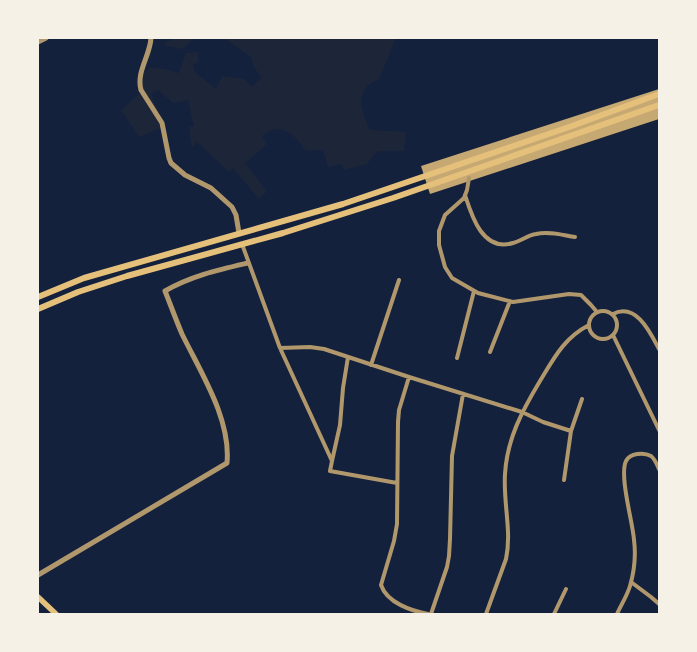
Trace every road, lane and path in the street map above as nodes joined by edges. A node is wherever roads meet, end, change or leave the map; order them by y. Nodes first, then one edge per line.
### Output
1 (46, 38) edge
2 (151, 38) edge
3 (38, 42) edge
4 (659, 94) edge
5 (659, 105) edge
6 (469, 178) dead end
7 (465, 194) junction
8 (239, 233) junction
9 (575, 237) dead end
10 (242, 244) junction
11 (248, 263) junction
12 (398, 280) dead end
13 (474, 291) junction
14 (38, 297) edge
15 (510, 301) junction
16 (38, 309) edge
17 (597, 312) junction
18 (613, 314) junction
19 (589, 325) junction
20 (613, 335) junction
21 (280, 348) junction
22 (659, 349) edge
23 (490, 352) dead end
24 (348, 357) junction
25 (457, 358) dead end
26 (371, 365) junction
27 (409, 377) junction
28 (463, 394) junction
29 (582, 399) dead end
30 (522, 412) junction
31 (571, 430) junction
32 (659, 430) edge
33 (332, 461) junction
34 (659, 469) edge
35 (564, 480) dead end
36 (397, 483) junction
37 (38, 575) edge
38 (631, 582) junction
39 (566, 589) dead end
40 (38, 597) edge
41 (659, 604) edge
42 (56, 614) edge
43 (429, 614) edge
44 (486, 614) edge
45 (554, 614) edge
46 (617, 614) edge

1 - 3 street
2 - 8 street
4 - 8 main road
5 - 10 main road
6 - 7 street
7 - 9 street
7 - 13 street
8 - 14 main road
10 - 11 street
10 - 16 main road
11 - 21 street
11 - 37 street
12 - 26 street
13 - 15 street
13 - 25 street
15 - 17 street
15 - 23 street
17 - 18 street
17 - 19 street
18 - 20 street
18 - 22 street
19 - 20 street
19 - 30 street
20 - 32 street
21 - 24 street
21 - 33 street
24 - 26 street
24 - 33 street
26 - 27 street
27 - 28 street
27 - 36 street
28 - 30 street
28 - 43 street
29 - 31 street
30 - 31 street
30 - 44 street
31 - 35 street
33 - 36 street
34 - 38 street
36 - 43 street
38 - 41 street
38 - 46 street
39 - 45 street
40 - 42 main road

